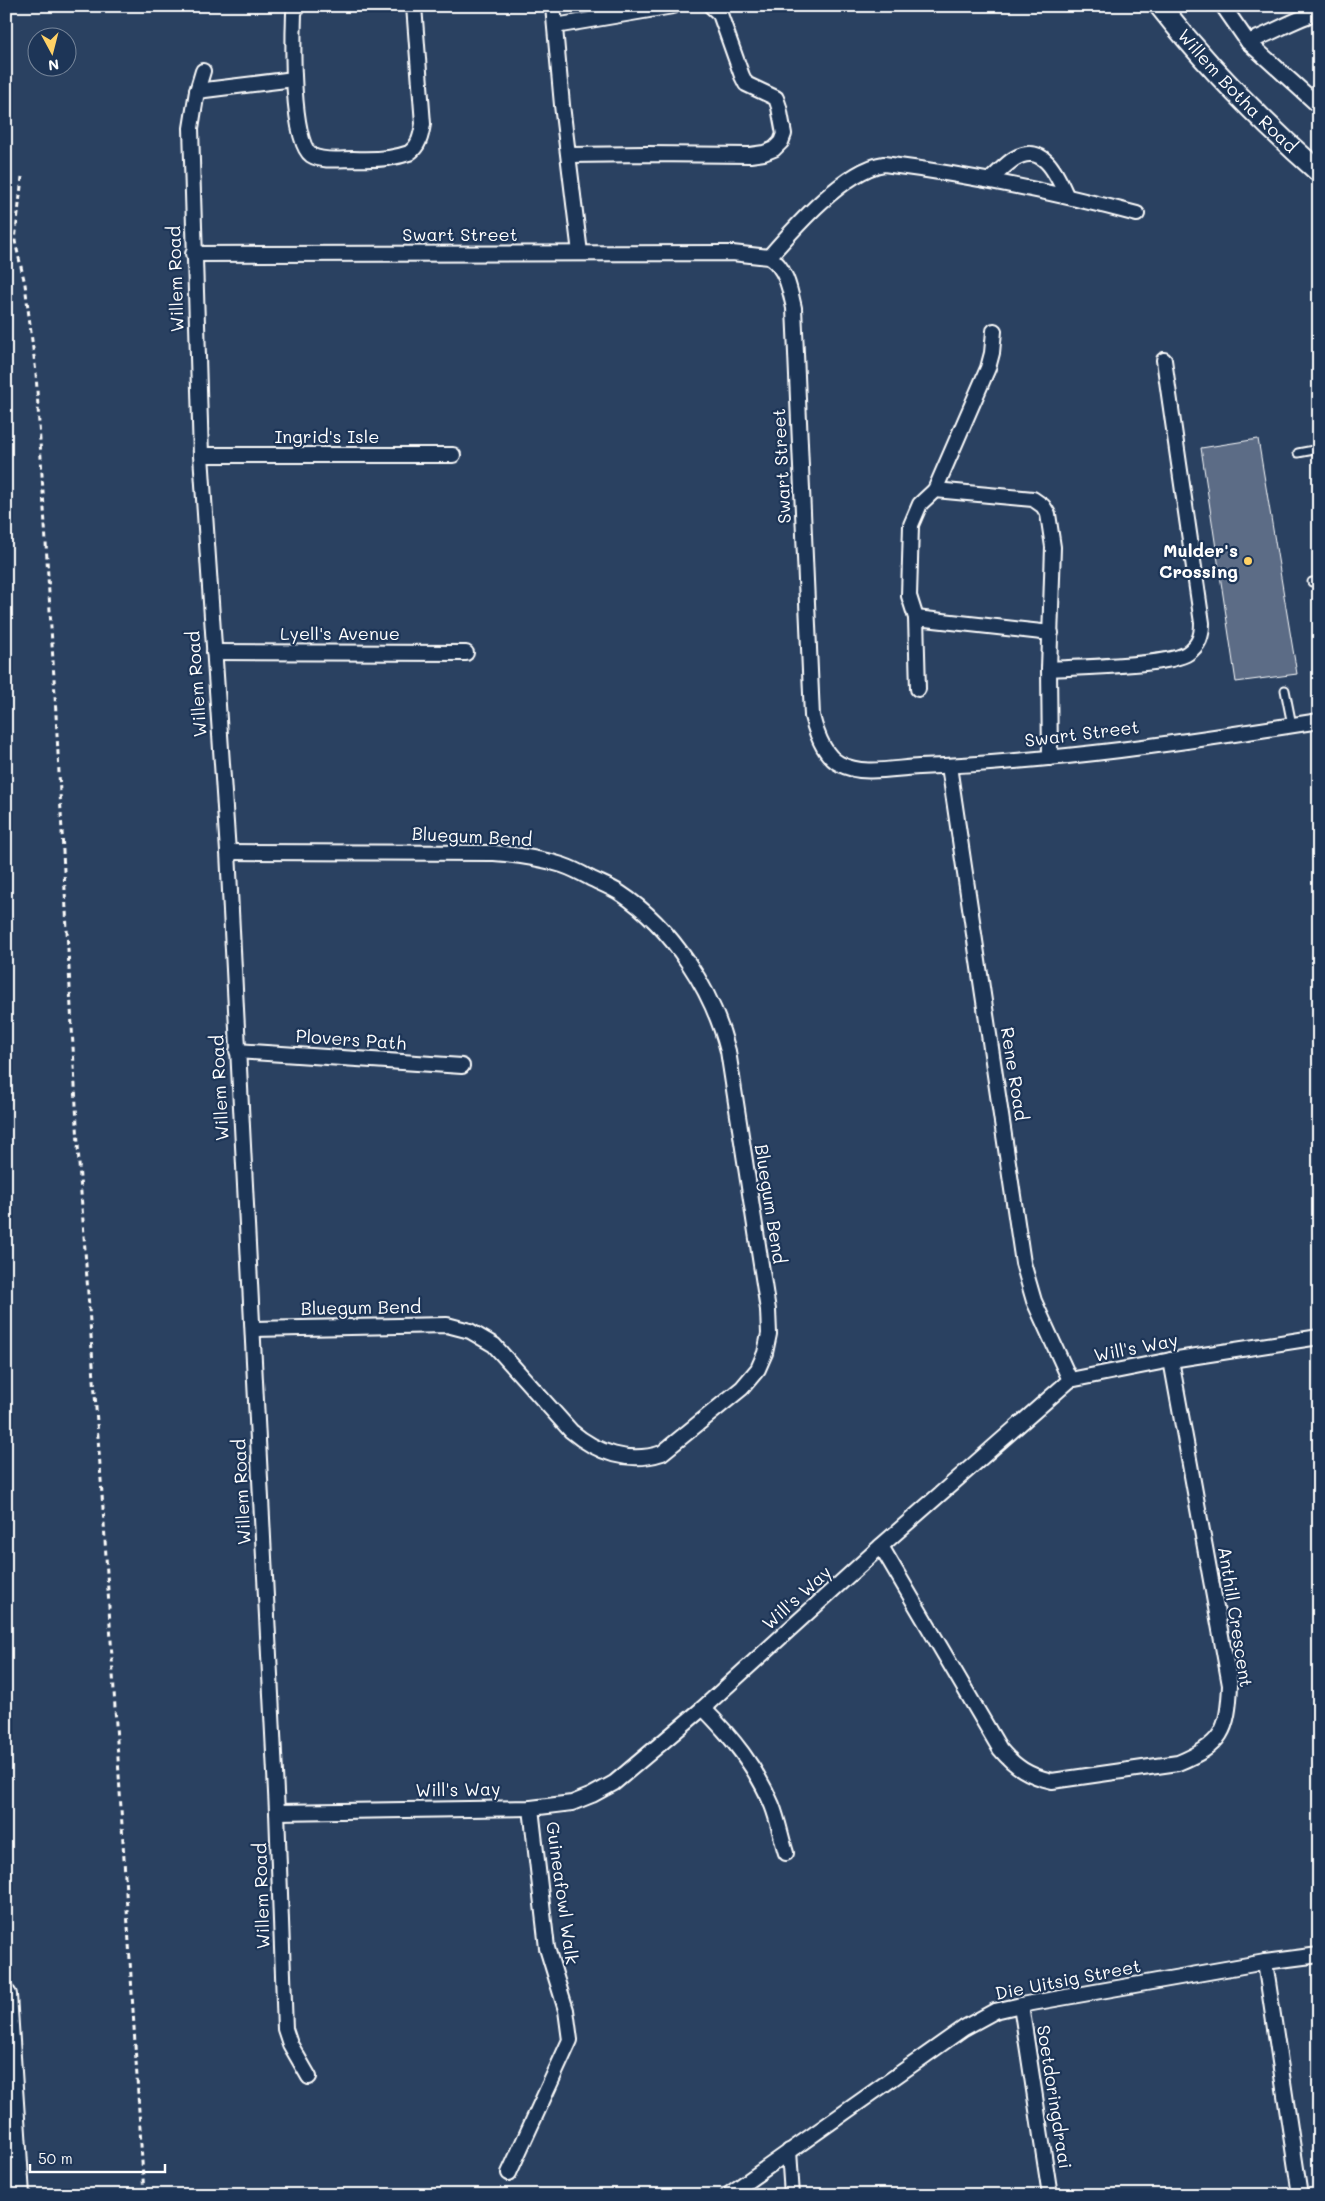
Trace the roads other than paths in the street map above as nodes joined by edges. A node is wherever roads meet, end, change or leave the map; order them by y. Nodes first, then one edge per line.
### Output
1 (298, 6) edge
2 (414, 6) edge
3 (553, 6) edge
4 (674, 6) edge
5 (712, 6) edge
6 (1160, 6) edge
7 (1222, 6) edge
8 (1319, 12) edge
9 (555, 26) junction
10 (1248, 42) junction
11 (203, 71) dead end
12 (294, 79) junction
13 (197, 91) junction
14 (1319, 106) edge
15 (569, 155) junction
16 (1319, 172) edge
17 (990, 180) junction
18 (1066, 195) junction
19 (1137, 214) dead end
20 (580, 253) junction
21 (193, 254) junction
22 (769, 257) junction
23 (994, 331) dead end
24 (1164, 360) dead end
25 (1319, 449) edge
26 (1298, 453) dead end
27 (200, 455) junction
28 (452, 455) dead end
29 (935, 490) junction
30 (916, 618) junction
31 (1051, 633) junction
32 (214, 652) junction
33 (466, 653) dead end
34 (1050, 669) junction
35 (918, 689) dead end
36 (1286, 690) dead end
37 (1319, 721) edge
38 (1292, 725) junction
39 (1050, 758) junction
40 (949, 766) junction
41 (228, 852) junction
42 (237, 1051) junction
43 (462, 1066) dead end
44 (253, 1329) junction
45 (1319, 1337) edge
46 (1171, 1360) junction
47 (1070, 1380) junction
48 (881, 1546) junction
49 (703, 1708) junction
50 (531, 1808) junction
51 (277, 1812) junction
52 (786, 1853) dead end
53 (1319, 1956) edge
54 (1265, 1962) junction
55 (6, 1995) edge
56 (1021, 2005) junction
57 (309, 2077) dead end
58 (789, 2151) junction
59 (509, 2173) dead end
60 (18, 2195) edge
61 (728, 2195) edge
62 (792, 2195) edge
63 (1050, 2195) edge
64 (1300, 2195) edge

1 - 12 street
2 - 12 street
3 - 9 street
4 - 9 street
5 - 15 street
6 - 16 street, Willem Botha Road
7 - 10 street
8 - 10 street
9 - 15 street
10 - 14 street
11 - 13 street, Willem Road
12 - 13 street
13 - 21 street, Willem Road
15 - 20 street
17 - 18 street
17 - 18 street
17 - 22 street
18 - 19 street
20 - 21 street, Swart Street
20 - 22 street, Swart Street
21 - 27 street, Willem Road
22 - 40 street, Swart Street
23 - 29 street
24 - 34 street
25 - 26 lane
27 - 28 street, Ingrid's Isle
27 - 32 street, Willem Road
29 - 30 street
29 - 31 street
30 - 31 street
30 - 35 street
31 - 34 street
32 - 33 street, Lyell's Avenue
32 - 41 street, Willem Road
34 - 39 street
36 - 38 lane
37 - 38 street, Swart Street
38 - 39 street, Swart Street
39 - 40 street, Swart Street
40 - 47 street, Rene Road
41 - 42 street, Willem Road
41 - 44 street, Bluegum Bend
42 - 43 street, Plovers Path
42 - 44 street, Willem Road
44 - 51 street, Willem Road
45 - 46 street, Will's Way
46 - 47 street, Will's Way
46 - 48 street, Anthill Crescent
47 - 48 street, Will's Way
48 - 49 street, Will's Way
49 - 50 street, Will's Way
49 - 52 street
50 - 51 street, Will's Way
50 - 59 street, Guineafowl Walk
51 - 57 street, Willem Road
53 - 54 street, Die Uitsig Street
54 - 56 street, Die Uitsig Street
54 - 64 street
55 - 60 street
56 - 58 street, Die Uitsig Street
56 - 63 street, Soetdoringdraai
58 - 61 street, Die Uitsig Street
58 - 62 street

